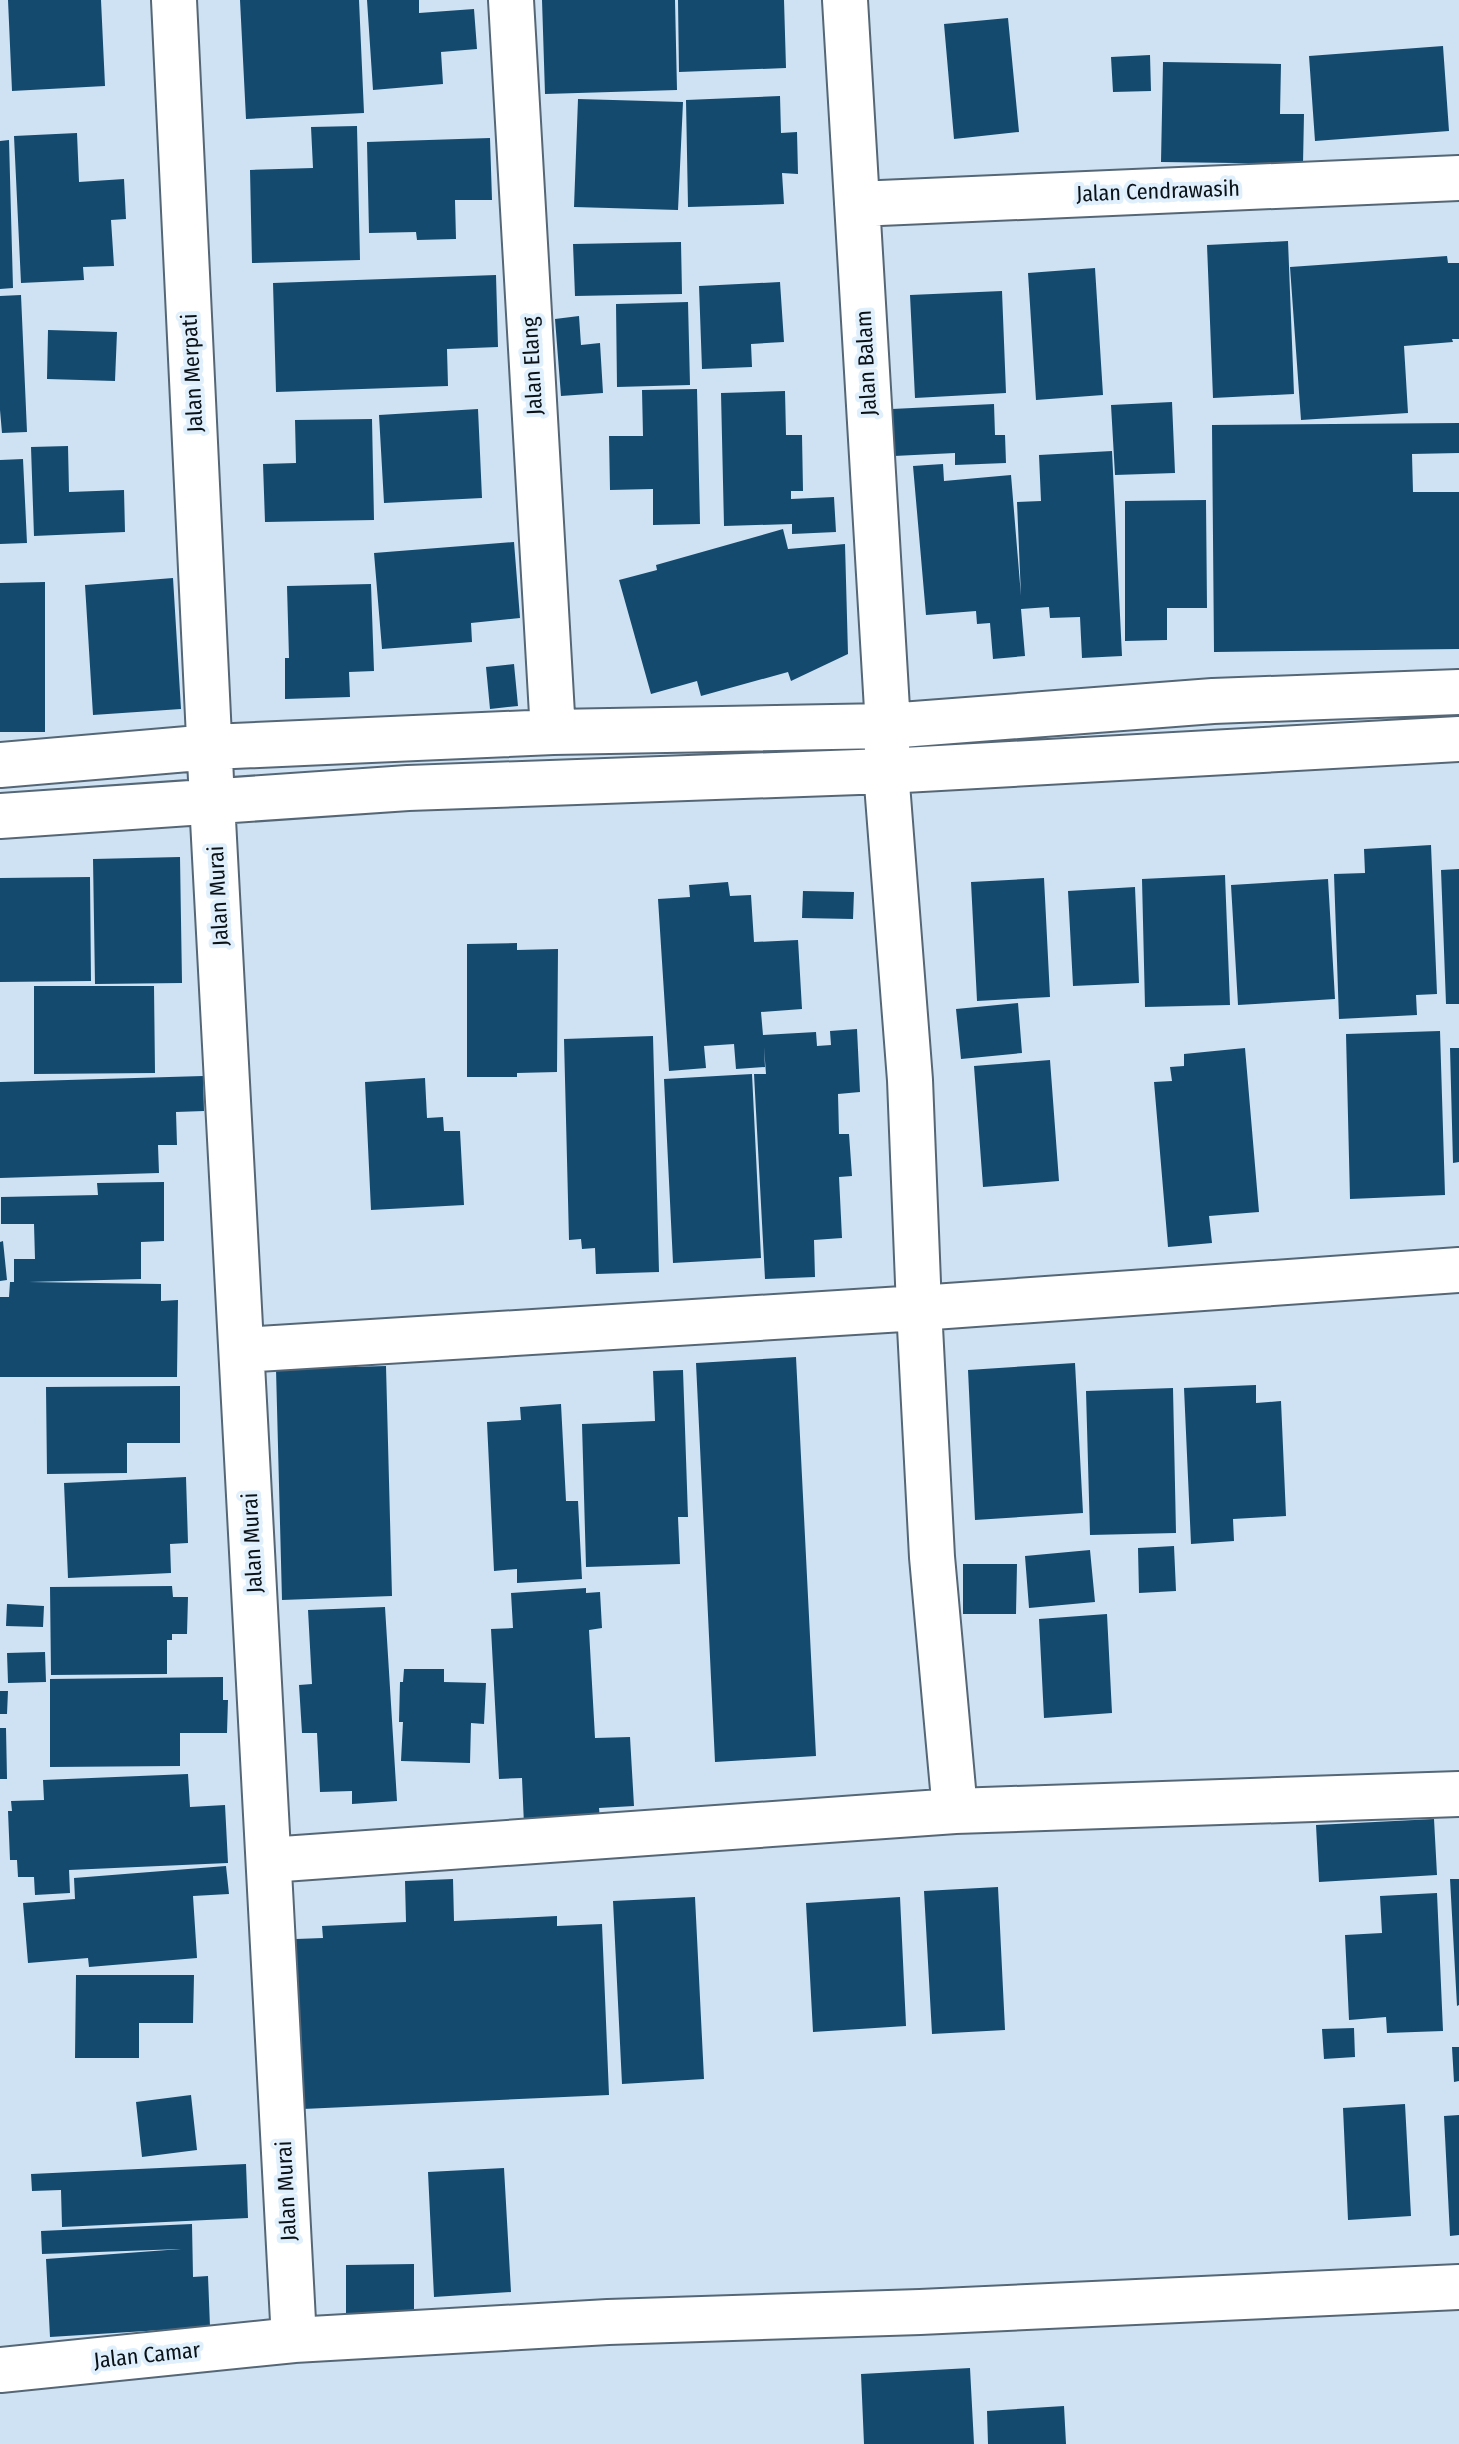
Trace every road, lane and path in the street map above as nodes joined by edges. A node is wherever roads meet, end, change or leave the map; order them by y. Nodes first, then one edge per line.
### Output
1 (174, 0) edge
2 (511, 0) edge
3 (845, 0) edge
4 (1459, 178) edge
5 (857, 204) junction
6 (1459, 692) edge
7 (888, 726) junction
8 (553, 732) junction
9 (1459, 739) edge
10 (211, 747) junction
11 (0, 765) edge
12 (886, 771) junction
13 (212, 801) junction
14 (0, 816) edge
15 (1459, 1270) edge
16 (919, 1308) junction
17 (242, 1350) junction
18 (1459, 1794) edge
19 (955, 1811) junction
20 (269, 1860) junction
21 (1459, 2287) edge
22 (294, 2340) junction
23 (0, 2370) edge

1 - 10 street, Jalan Merpati
2 - 8 street, Jalan Elang
3 - 5 street, Jalan Balam
4 - 5 street, Jalan Cendrawasih
5 - 7 street, Jalan Balam
6 - 7 street
7 - 8 street
7 - 12 street, Jalan Balam
8 - 10 street
9 - 12 street
10 - 11 street
10 - 13 street, Jalan Murai
12 - 13 street
12 - 16 street, Jalan Balam
13 - 14 street
13 - 17 street, Jalan Murai
15 - 16 street
16 - 17 street
16 - 19 street, Jalan Balam
17 - 20 street, Jalan Murai
18 - 19 street
19 - 20 street
20 - 22 street, Jalan Murai
21 - 22 street, Jalan Camar
22 - 23 street, Jalan Camar

